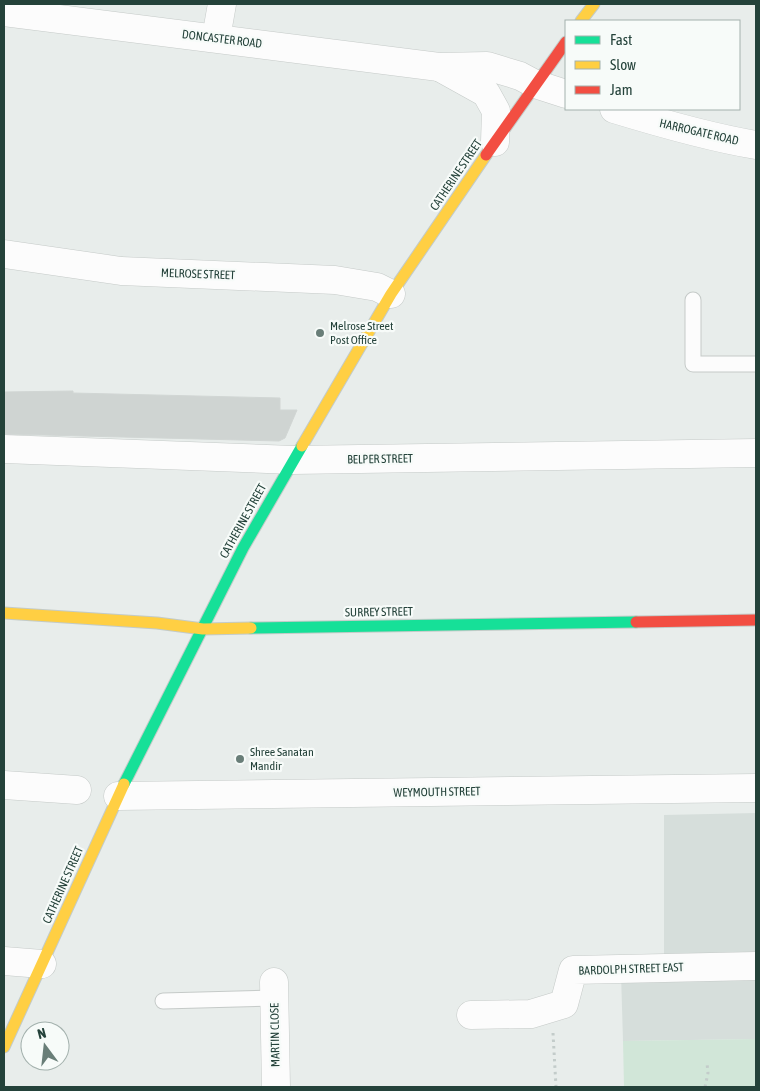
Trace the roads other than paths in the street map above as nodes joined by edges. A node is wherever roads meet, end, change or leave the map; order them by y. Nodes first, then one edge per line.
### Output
1 (222, 4) edge
2 (594, 4) edge
3 (4, 12) edge
4 (582, 20) edge
5 (216, 38) junction
6 (565, 43) edge
7 (440, 67) junction
8 (535, 84) junction
9 (565, 94) edge
10 (617, 110) edge
11 (495, 142) junction
12 (756, 145) edge
13 (4, 254) edge
14 (391, 294) junction
15 (693, 300) dead end
16 (756, 364) edge
17 (4, 449) edge
18 (756, 453) edge
19 (293, 460) junction
20 (4, 613) edge
21 (756, 620) edge
22 (203, 629) junction
23 (4, 785) edge
24 (756, 788) edge
25 (77, 790) dead end
26 (118, 796) junction
27 (4, 961) edge
28 (42, 964) junction
29 (756, 966) edge
30 (274, 990) joint
31 (163, 1001) dead end
32 (471, 1015) dead end
33 (4, 1047) edge
34 (276, 1087) edge

1 - 5 street
2 - 4 street
3 - 5 street, DONCASTER ROAD
5 - 7 street, DONCASTER ROAD
6 - 8 street, CATHERINE STREET
7 - 8 street, DONCASTER ROAD
7 - 11 street, DONCASTER ROAD
8 - 9 street
8 - 11 street, CATHERINE STREET
10 - 12 street, HARROGATE ROAD
11 - 14 street, CATHERINE STREET
13 - 14 street, MELROSE STREET
14 - 19 street, CATHERINE STREET
15 - 16 lane
17 - 19 street, BELPER STREET
18 - 19 street, BELPER STREET
19 - 22 street, CATHERINE STREET
20 - 22 street, SURREY STREET
21 - 22 street, SURREY STREET
22 - 26 street, CATHERINE STREET
23 - 25 street
24 - 26 street, WEYMOUTH STREET
26 - 28 street, CATHERINE STREET
27 - 28 street
28 - 33 street, CATHERINE STREET
29 - 32 street, BARDOLPH STREET EAST
30 - 31 lane
30 - 34 street, MARTIN CLOSE

